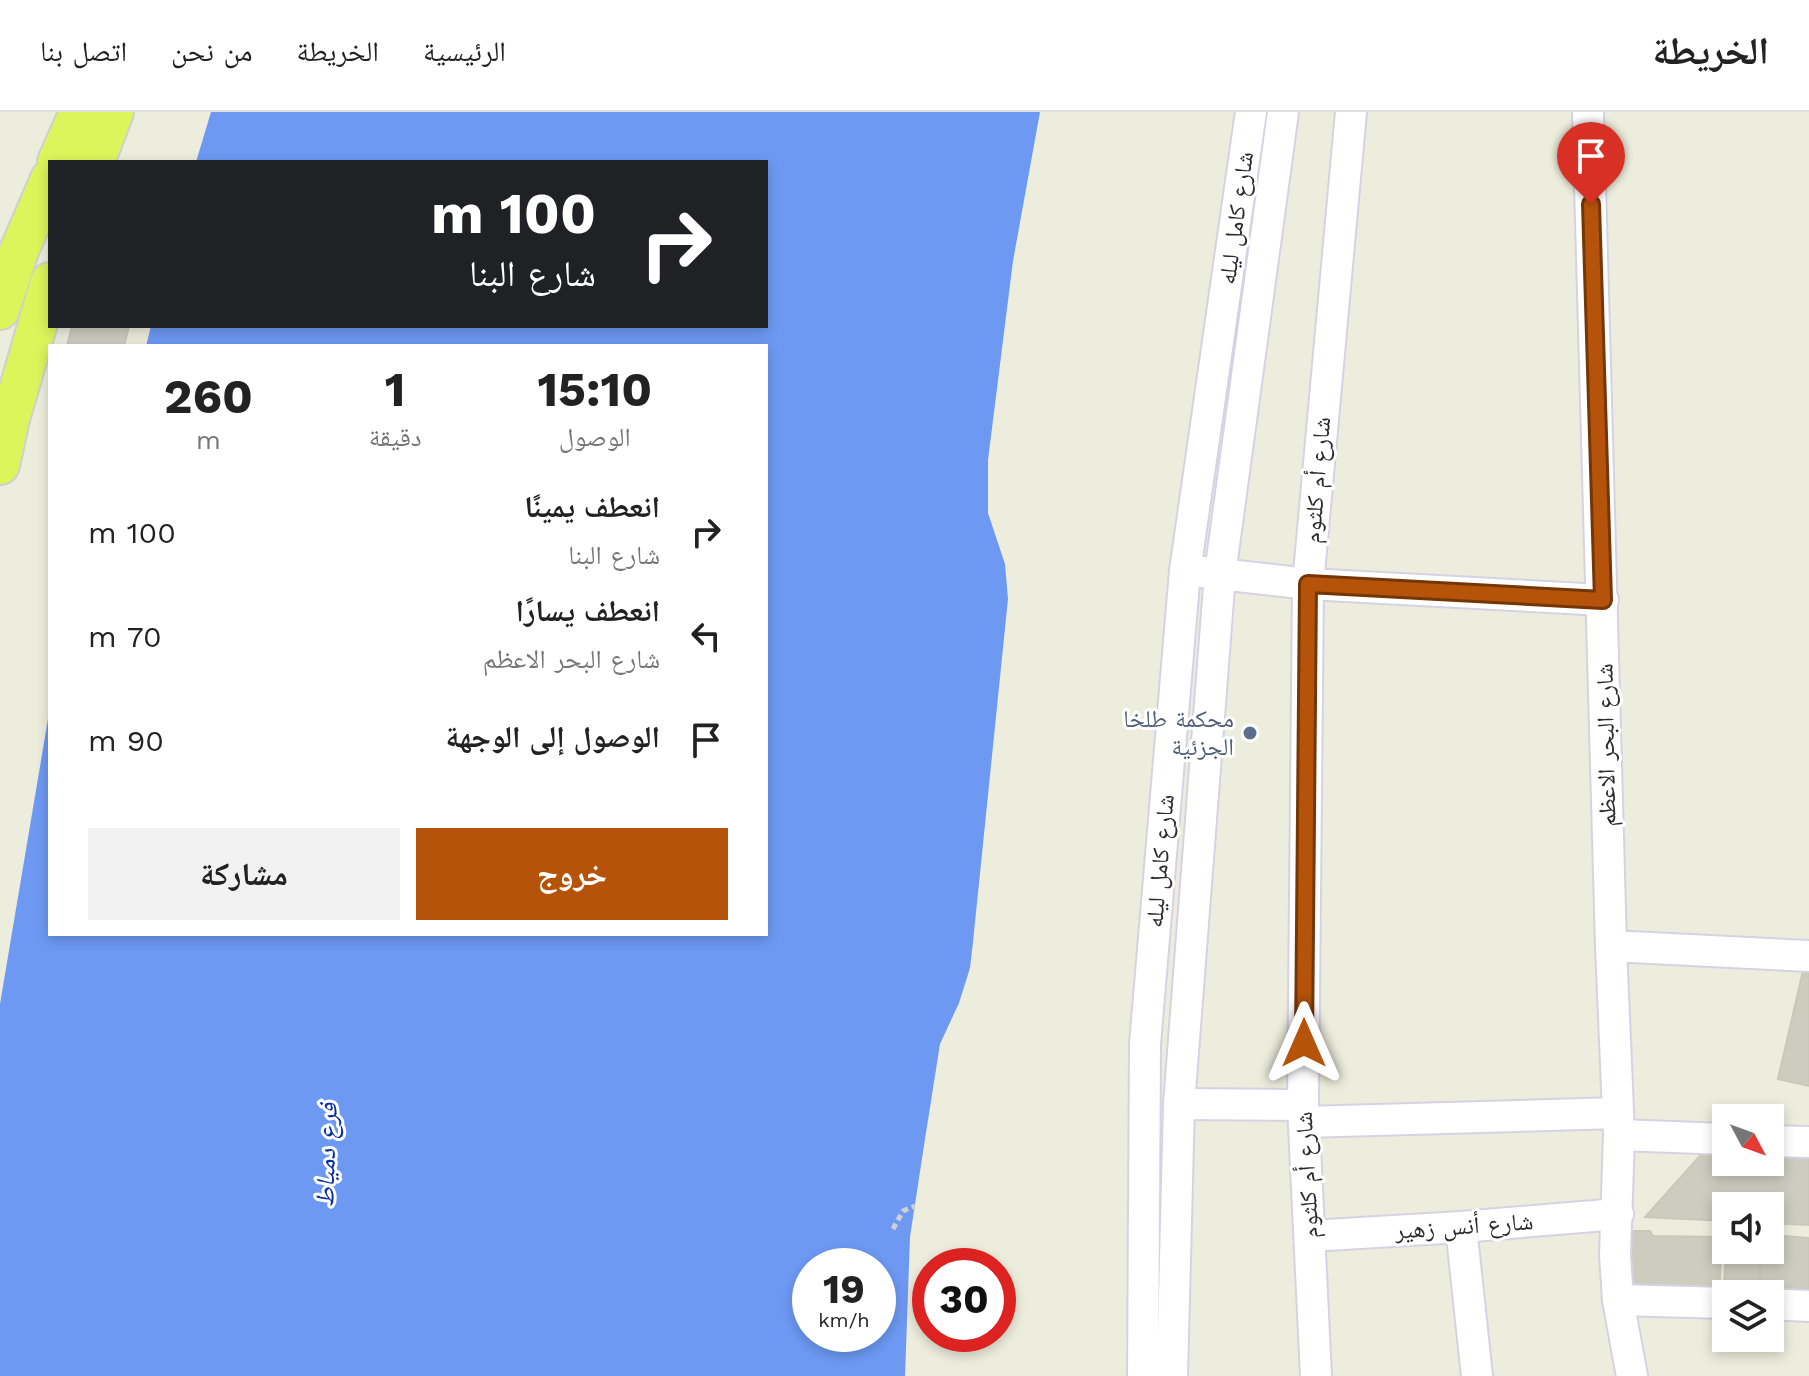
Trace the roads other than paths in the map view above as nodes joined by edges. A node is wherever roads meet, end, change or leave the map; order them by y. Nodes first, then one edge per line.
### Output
1 (79, 112) edge
2 (114, 112) edge
3 (1251, 112) edge
4 (1283, 112) edge
5 (1351, 112) edge
6 (1588, 112) edge
7 (58, 160) edge
8 (96, 160) edge
9 (48, 182) edge
10 (10, 248) edge
11 (48, 289) edge
12 (0, 310) edge
13 (0, 465) edge
14 (1185, 571) junction
15 (1220, 574) junction
16 (1308, 584) junction
17 (1603, 600) junction
18 (1611, 946) junction
19 (1809, 956) edge
20 (1179, 1104) junction
21 (1304, 1113) junction
22 (1619, 1124) junction
23 (1712, 1137) edge
24 (1784, 1141) edge
25 (1809, 1142) edge
26 (1618, 1214) junction
27 (1461, 1227) junction
28 (1310, 1236) junction
29 (1618, 1300) junction
30 (1712, 1303) edge
31 (1784, 1305) edge
32 (1809, 1306) edge
33 (1143, 1376) edge
34 (1172, 1376) edge
35 (1316, 1376) edge
36 (1477, 1376) edge
37 (1632, 1376) edge

1 - 7 main road
2 - 8 main road
3 - 14 street, شارع كامل ليله
4 - 15 street, شارع كامل ليله
5 - 16 street, شارع أم كلثوم
6 - 17 street, شارع البحر الاعظم
9 - 10 main road
10 - 12 main road
11 - 13 main road
14 - 15 street
14 - 33 street, شارع كامل ليله
15 - 16 street
15 - 20 street, شارع كامل ليله
16 - 17 street
16 - 21 street, شارع أم كلثوم
17 - 18 street, شارع البحر الاعظم
18 - 19 street
18 - 22 street, شارع البحر الاعظم
20 - 21 street
20 - 34 street, شارع كامل ليله
21 - 22 street
21 - 28 street, شارع أم كلثوم
22 - 23 street
22 - 26 street, شارع البحر الاعظم
24 - 25 street
26 - 27 street, شارع أنس زهير
26 - 29 street, شارع البحر الاعظم
27 - 28 street, شارع أنس زهير
27 - 36 street
28 - 35 street, شارع أم كلثوم
29 - 30 street
29 - 37 street, شارع البحر الاعظم
31 - 32 street

